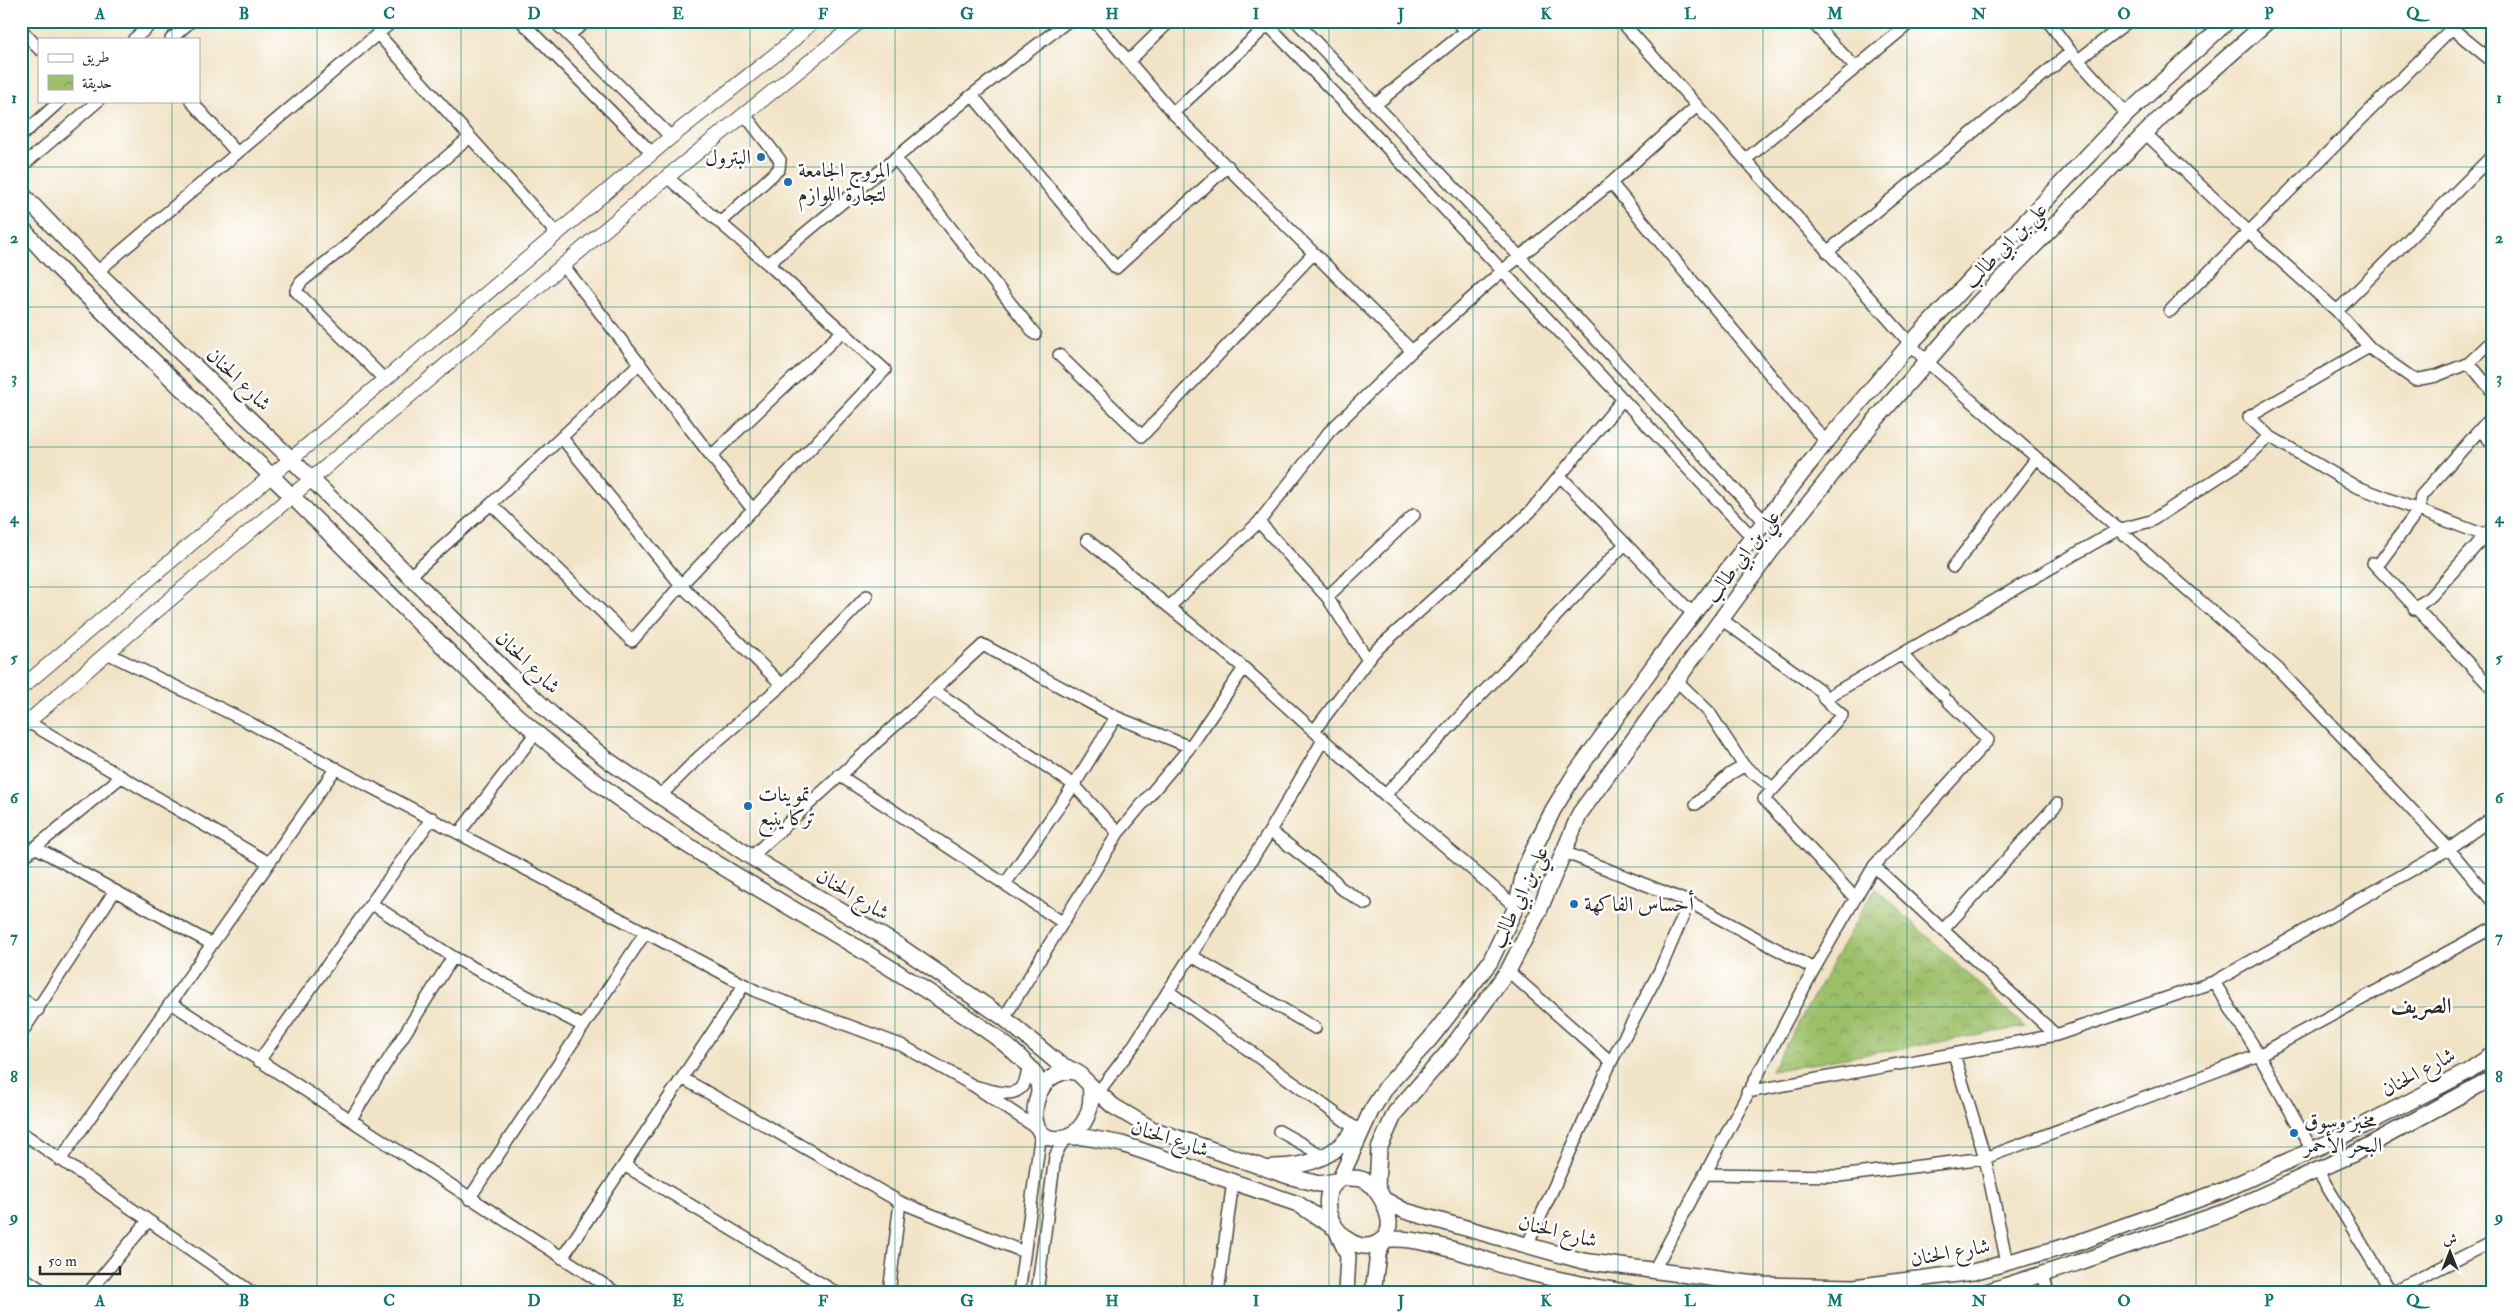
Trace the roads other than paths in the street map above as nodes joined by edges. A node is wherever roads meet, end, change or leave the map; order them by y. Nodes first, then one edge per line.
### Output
1 (155, 21) edge
2 (191, 21) edge
3 (394, 21) edge
4 (521, 21) edge
5 (554, 21) edge
6 (587, 21) edge
7 (813, 21) edge
8 (860, 21) edge
9 (1068, 21) edge
10 (1094, 21) edge
11 (1170, 21) edge
12 (1296, 21) edge
13 (1456, 21) edge
14 (1478, 21) edge
15 (1621, 21) edge
16 (1810, 21) edge
17 (1912, 21) edge
18 (2048, 21) edge
19 (2129, 21) edge
20 (2228, 21) edge
21 (2268, 21) edge
22 (1266, 23) edge
23 (2447, 25) edge
24 (21, 29) edge
25 (1466, 31) junction
26 (378, 34) junction
27 (569, 36) junction
28 (135, 38) edge
29 (172, 38) edge
30 (38, 48) edge
31 (2075, 56) junction
32 (2492, 61) edge
33 (1130, 62) junction
34 (1856, 68) junction
35 (972, 95) junction
36 (59, 102) edge
37 (97, 102) edge
38 (192, 102) edge
39 (1375, 104) junction
40 (1697, 106) junction
41 (1173, 113) junction
42 (2127, 114) junction
43 (745, 115) junction
44 (2145, 133) junction
45 (21, 136) edge
46 (470, 137) junction
47 (672, 137) junction
48 (652, 153) junction
49 (237, 154) junction
50 (2492, 156) edge
51 (895, 158) junction
52 (1745, 160) junction
53 (1228, 166) junction
54 (21, 167) edge
55 (667, 177) junction
56 (1611, 183) junction
57 (21, 193) edge
58 (720, 223) junction
59 (21, 227) edge
60 (2248, 232) junction
61 (557, 234) junction
62 (1827, 252) junction
63 (1313, 254) junction
64 (1519, 256) junction
65 (768, 264) junction
66 (563, 265) junction
67 (1502, 271) junction
68 (97, 272) junction
69 (2337, 310) junction
70 (2170, 311) dead end
71 (842, 331) junction
72 (1035, 334) dead end
73 (2492, 341) edge
74 (1910, 344) junction
75 (2369, 347) junction
76 (1412, 351) junction
77 (1059, 355) dead end
78 (1926, 361) junction
79 (640, 363) junction
80 (2470, 363) junction
81 (385, 380) junction
82 (2492, 392) edge
83 (1623, 399) junction
84 (2492, 416) edge
85 (2481, 431) junction
86 (2270, 436) junction
87 (562, 438) junction
88 (1826, 442) junction
89 (2492, 443) edge
90 (711, 456) junction
91 (291, 459) junction
92 (2036, 459) junction
93 (272, 476) junction
94 (1560, 476) junction
95 (312, 480) junction
96 (292, 496) junction
97 (491, 504) junction
98 (2419, 509) junction
99 (753, 510) junction
100 (1414, 516) dead end
101 (1764, 521) junction
102 (1259, 522) junction
103 (2116, 530) junction
104 (2490, 534) edge
105 (1752, 537) junction
106 (1087, 540) dead end
107 (1625, 544) junction
108 (1952, 567) dead end
109 (410, 576) junction
110 (681, 585) junction
111 (867, 596) dead end
112 (1328, 597) junction
113 (1169, 607) junction
114 (2414, 609) junction
115 (1693, 614) junction
116 (1721, 619) junction
117 (106, 653) junction
118 (1903, 656) junction
119 (1368, 660) junction
120 (1244, 668) junction
121 (1676, 680) junction
122 (782, 685) junction
123 (21, 688) edge
124 (2492, 688) edge
125 (934, 690) junction
126 (1824, 699) junction
127 (1116, 717) junction
128 (25, 725) edge
129 (1314, 731) junction
130 (535, 734) junction
131 (1324, 740) junction
132 (1190, 747) junction
133 (1744, 766) junction
134 (336, 768) junction
135 (839, 775) junction
136 (121, 777) junction
137 (1074, 785) junction
138 (1773, 788) junction
139 (1385, 795) junction
140 (660, 796) junction
141 (1696, 804) dead end
142 (2057, 804) dead end
143 (432, 818) junction
144 (2492, 818) edge
145 (1270, 831) junction
146 (460, 833) junction
147 (1118, 833) junction
148 (35, 847) junction
149 (2449, 849) junction
150 (1564, 852) junction
151 (751, 857) junction
152 (21, 859) edge
153 (269, 863) junction
154 (1874, 866) junction
155 (1005, 884) junction
156 (114, 892) junction
157 (1855, 898) junction
158 (2492, 901) edge
159 (1689, 902) junction
160 (372, 904) junction
161 (1366, 904) dead end
162 (1516, 907) junction
163 (1062, 922) junction
164 (2492, 928) edge
165 (1943, 930) junction
166 (645, 933) junction
167 (212, 944) junction
168 (1190, 955) junction
169 (453, 957) junction
170 (1814, 969) junction
171 (1508, 971) junction
172 (2214, 982) junction
173 (744, 985) junction
174 (1168, 991) junction
175 (21, 998) edge
176 (171, 1003) junction
177 (38, 1010) junction
178 (1004, 1018) junction
179 (583, 1026) junction
180 (1316, 1028) dead end
181 (21, 1034) edge
182 (2056, 1035) junction
183 (1954, 1054) junction
184 (2259, 1055) junction
185 (2492, 1055) edge
186 (259, 1061) junction
187 (1612, 1062) junction
188 (1028, 1066) junction
189 (1078, 1073) junction
190 (682, 1078) junction
191 (2492, 1078) edge
192 (974, 1086) junction
193 (1095, 1091) junction
194 (1747, 1092) junction
195 (1039, 1094) junction
196 (1371, 1111) junction
197 (351, 1119) junction
198 (1355, 1128) junction
199 (1038, 1129) junction
200 (21, 1132) edge
201 (1279, 1132) dead end
202 (1068, 1137) junction
203 (2312, 1150) junction
204 (1325, 1157) junction
205 (1985, 1158) junction
206 (60, 1160) junction
207 (1254, 1164) junction
208 (624, 1165) junction
209 (2317, 1170) junction
210 (1704, 1174) junction
211 (1338, 1180) junction
212 (1233, 1181) junction
213 (469, 1199) junction
214 (1383, 1200) junction
215 (900, 1202) junction
216 (148, 1221) junction
217 (1336, 1229) junction
218 (1384, 1238) junction
219 (2492, 1242) edge
220 (1527, 1246) junction
221 (1024, 1252) junction
222 (562, 1258) junction
223 (2007, 1263) junction
224 (1653, 1272) junction
225 (2043, 1274) junction
226 (21, 1276) edge
227 (2027, 1286) edge
228 (2397, 1291) edge
229 (47, 1293) edge
230 (88, 1293) edge
231 (253, 1293) edge
232 (616, 1293) edge
233 (838, 1293) edge
234 (889, 1293) edge
235 (1019, 1293) edge
236 (1038, 1293) edge
237 (1218, 1293) edge
238 (1346, 1293) edge
239 (1373, 1293) edge
240 (1630, 1293) edge
241 (1983, 1293) edge
242 (2048, 1293) edge

1 - 28 street
2 - 29 street
3 - 26 street
4 - 48 street
5 - 27 street
6 - 27 street
7 - 47 street
8 - 43 street
9 - 35 street
10 - 33 street
11 - 33 street
12 - 39 street
13 - 25 street
14 - 25 street
15 - 40 street
16 - 34 street
17 - 34 street
18 - 31 street
19 - 31 street
20 - 42 main road, علي بن ابي طالب
21 - 44 main road, علي بن ابي طالب
22 - 41 street
22 - 67 street
23 - 32 street
23 - 60 street
24 - 30 street
25 - 39 street
26 - 46 street
26 - 49 street
27 - 47 street
31 - 42 street
31 - 62 street
33 - 41 street
34 - 52 street
35 - 51 street
35 - 53 street
36 - 45 street
37 - 54 street
38 - 49 street
39 - 64 street
40 - 52 street
40 - 56 street
41 - 53 street
42 - 74 main road, علي بن ابي طالب
43 - 55 street
43 - 58 street
44 - 60 street
44 - 78 main road, علي بن ابي طالب
46 - 61 street
46 - 81 street
47 - 48 street
48 - 61 street
49 - 68 street
50 - 69 street
51 - 65 street
51 - 72 street
52 - 62 street
53 - 63 street
55 - 58 street
55 - 66 street
56 - 64 street
56 - 88 street
57 - 68 main road, شارع الحنان
58 - 65 street
59 - 93 main road, شارع الحنان
60 - 69 street
60 - 70 street
61 - 81 street
62 - 74 street
63 - 76 street
63 - 77 street
64 - 67 street
64 - 101 street
65 - 71 street
66 - 79 street
66 - 95 street
67 - 76 street
67 - 83 street
68 - 91 main road, شارع الحنان
69 - 75 street
71 - 90 street
71 - 99 street
73 - 80 street
74 - 78 street
74 - 88 main road, علي بن ابي طالب
75 - 80 street
75 - 86 street
76 - 102 street
78 - 92 street
78 - 116 main road, علي بن ابي طالب
79 - 87 street
79 - 90 street
80 - 82 street
81 - 91 street
83 - 94 street
83 - 105 street
84 - 85 street
85 - 89 street
85 - 98 street
86 - 98 street
86 - 103 street
87 - 97 street
87 - 110 street
88 - 101 main road, علي بن ابي طالب
90 - 99 street
91 - 93 street
91 - 95 main road, شارع الحنان
92 - 103 street
92 - 108 street
93 - 96 main road, شارع الحنان
93 - 123 street
94 - 107 street
94 - 119 street
95 - 96 street
95 - 109 main road, شارع الحنان
96 - 117 street
96 - 130 main road, شارع الحنان
97 - 109 street
97 - 110 street
98 - 104 street
98 - 114 street
99 - 110 street
100 - 112 street
101 - 105 main road, علي بن ابي طالب
102 - 112 street
102 - 113 street
103 - 118 street
103 - 149 street
104 - 114 street
105 - 115 main road, علي بن ابي طالب
106 - 113 street
107 - 115 street
107 - 139 street
109 - 140 main road, شارع الحنان
110 - 122 street
111 - 122 street
112 - 119 street
113 - 120 street
114 - 124 street
115 - 162 main road, علي بن ابي طالب
116 - 121 main road, علي بن ابي طالب
116 - 126 street
117 - 128 street
117 - 134 street
118 - 126 street
118 - 154 street
119 - 129 street
120 - 129 street
120 - 132 street
121 - 133 street
121 - 150 main road, علي بن ابي طالب
122 - 140 street
125 - 127 street
125 - 135 street
125 - 137 street
126 - 138 street
127 - 132 street
127 - 137 street
128 - 136 street
129 - 131 street
130 - 146 street
130 - 188 main road, شارع الحنان
131 - 139 street
131 - 145 street
132 - 147 street
133 - 138 street
133 - 141 street
134 - 143 street
134 - 153 street
135 - 151 street
135 - 155 street
136 - 148 street
136 - 153 street
137 - 147 street
137 - 155 street
138 - 157 street
139 - 162 street
140 - 151 main road, شارع الحنان
142 - 165 street
143 - 146 street
143 - 160 street
144 - 149 street
145 - 161 street
145 - 168 street
146 - 166 street
147 - 163 street
148 - 152 street
148 - 156 street
149 - 158 street
149 - 172 street
150 - 159 street
150 - 171 main road, علي بن ابي طالب
151 - 178 main road, شارع الحنان
153 - 167 street
154 - 157 street
154 - 165 street
155 - 163 street
156 - 167 street
156 - 177 street
157 - 170 street
159 - 170 street
159 - 187 street
160 - 169 street
160 - 186 street
162 - 196 main road, علي بن ابي طالب
163 - 178 street
164 - 184 street
165 - 182 street
166 - 173 street
166 - 179 street
167 - 176 street
168 - 174 street
168 - 180 street
169 - 179 street
169 - 197 street
170 - 194 street
171 - 187 street
171 - 214 main road, علي بن ابي طالب
172 - 182 street
172 - 184 street
173 - 190 street
173 - 192 street
174 - 193 street
174 - 198 street
175 - 177 street
176 - 186 street
176 - 206 street
177 - 181 street
178 - 189 main road, شارع الحنان
179 - 213 street
182 - 183 street
183 - 194 street
183 - 205 street
184 - 203 street
184 - 205 street
185 - 203 main road, شارع الحنان
186 - 197 street
187 - 220 street
188 - 192 street
188 - 195 main road, شارع الحنان
189 - 193 main road
189 - 195 main road
190 - 208 street
190 - 215 street
191 - 209 main road, شارع الحنان
192 - 199 street
193 - 202 main road
193 - 207 main road, شارع الحنان
194 - 210 street
195 - 199 main road
196 - 198 main road
196 - 211 main road, علي بن ابي طالب
197 - 213 street
198 - 204 main road
199 - 202 main road
199 - 221 street
200 - 206 street
201 - 204 street
202 - 212 main road, شارع الحنان
202 - 236 street
203 - 223 main road, شارع الحنان
204 - 207 main road
205 - 210 street
205 - 223 street
206 - 216 street
207 - 211 main road, شارع الحنان
208 - 222 street
208 - 233 street
209 - 225 main road, شارع الحنان
209 - 228 street
210 - 224 street
211 - 214 main road
211 - 217 main road
212 - 217 main road, شارع الحنان
212 - 237 street
213 - 222 street
214 - 218 main road
214 - 220 main road, شارع الحنان
215 - 221 street
215 - 234 street
216 - 230 street
216 - 231 street
217 - 218 main road
217 - 238 main road
218 - 239 main road
218 - 240 main road
219 - 228 street
220 - 224 main road, شارع الحنان
221 - 235 street
222 - 232 street
223 - 224 main road, شارع الحنان
225 - 227 main road, شارع الحنان
225 - 242 street
226 - 229 street
227 - 241 main road, شارع الحنان

